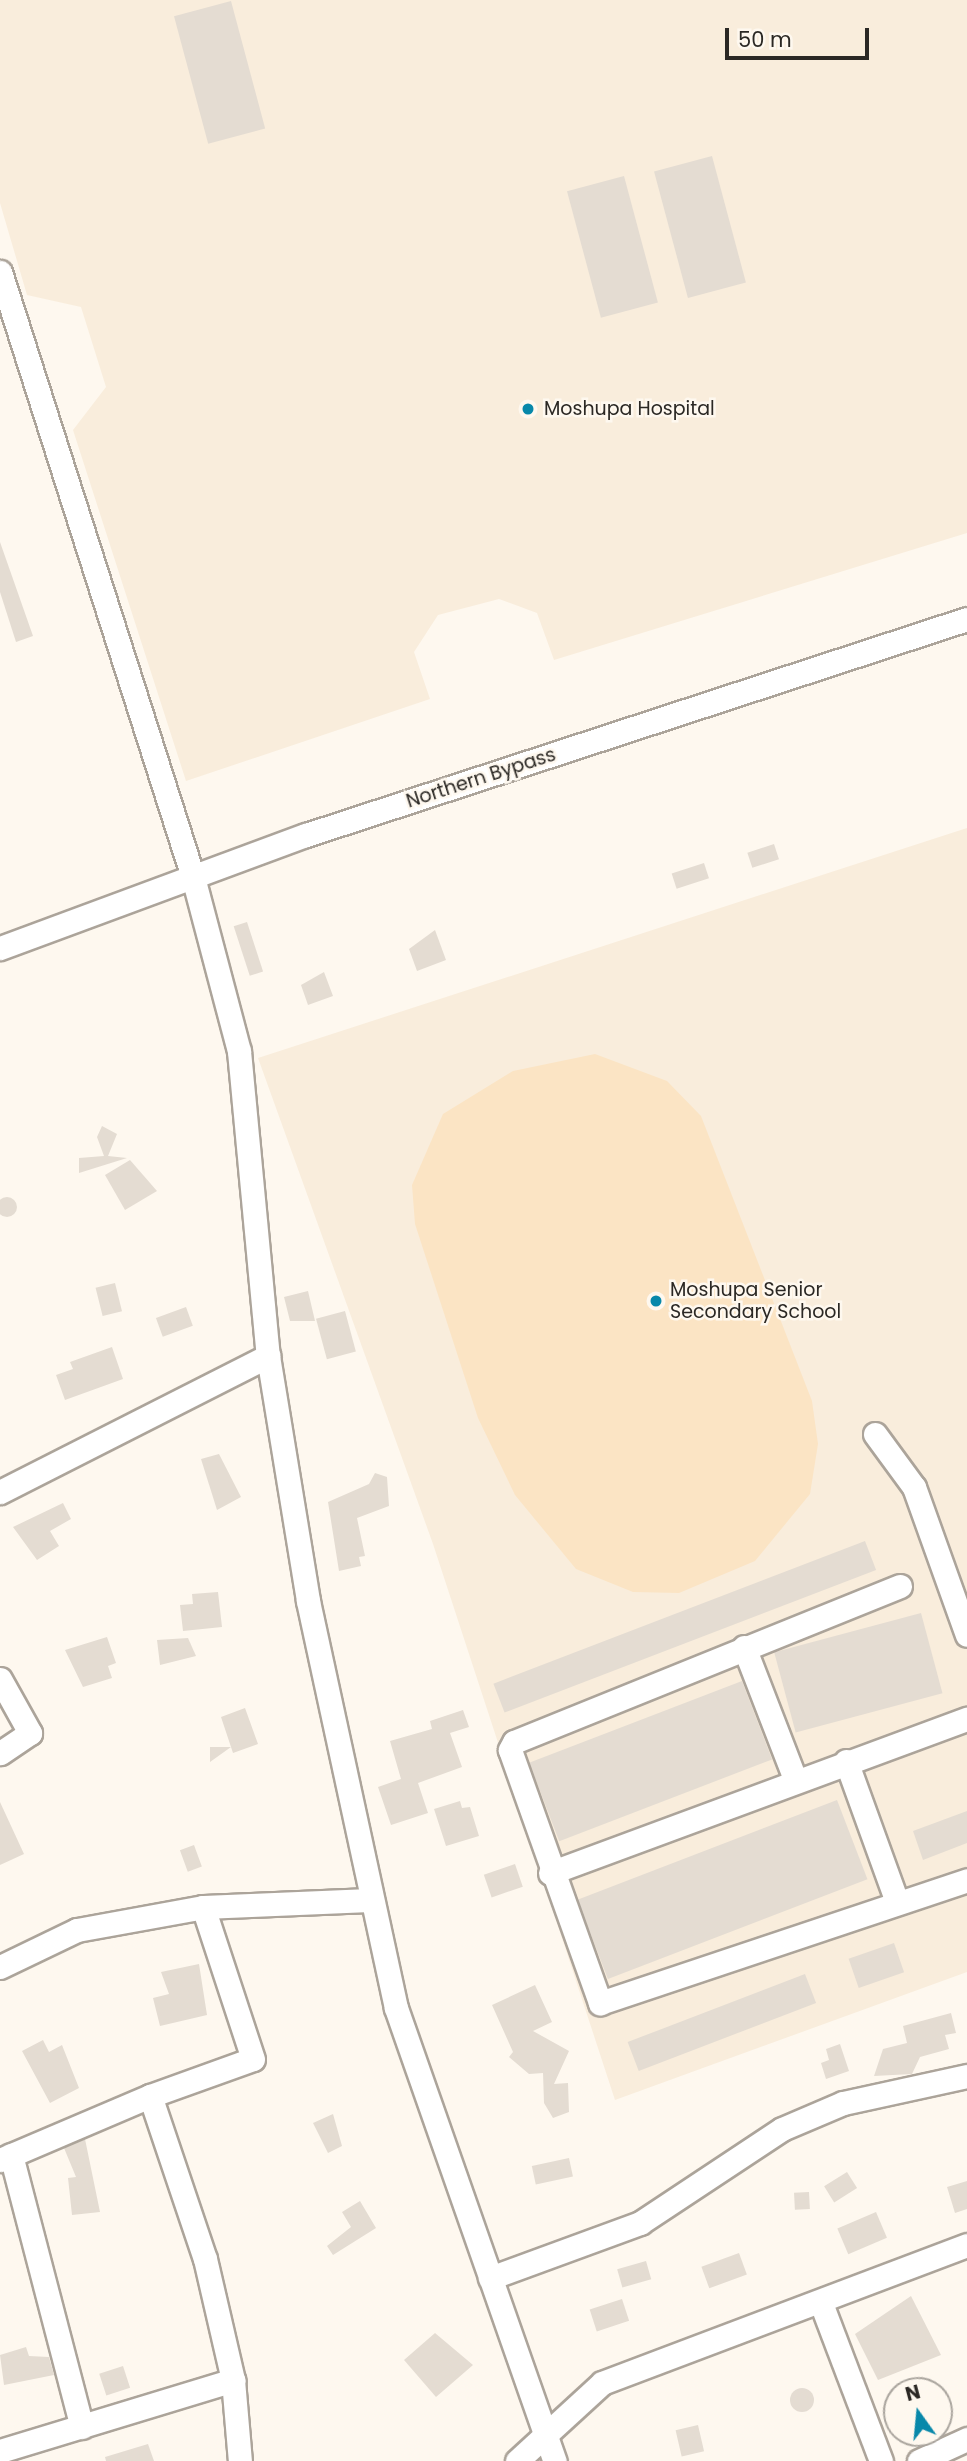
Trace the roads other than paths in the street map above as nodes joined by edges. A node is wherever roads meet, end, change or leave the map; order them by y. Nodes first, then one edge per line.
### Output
1 (0, 272) edge
2 (967, 619) edge
3 (193, 877) junction
4 (0, 948) edge
5 (268, 1356) junction
6 (875, 1434) dead end
7 (0, 1492) edge
8 (900, 1586) dead end
9 (967, 1635) edge
10 (744, 1647) junction
11 (0, 1679) edge
12 (967, 1718) edge
13 (0, 1753) edge
14 (846, 1761) junction
15 (795, 1779) junction
16 (550, 1873) junction
17 (967, 1880) edge
18 (896, 1899) junction
19 (370, 1900) junction
20 (203, 1907) junction
21 (0, 1967) edge
22 (967, 2076) edge
23 (150, 2096) junction
24 (5, 2157) edge
25 (967, 2245) edge
26 (490, 2278) junction
27 (821, 2303) junction
28 (233, 2379) junction
29 (82, 2427) junction
30 (546, 2436) junction
31 (967, 2440) edge
32 (0, 2451) edge
33 (240, 2461) edge
34 (517, 2461) edge
35 (555, 2461) edge
36 (881, 2461) edge
37 (919, 2461) edge

1 - 3 street
2 - 3 street, Northern Bypass
3 - 4 street, Northern Bypass
3 - 5 street
5 - 7 street
5 - 19 street
6 - 9 street
8 - 10 street
10 - 15 street
10 - 16 street
11 - 13 street
12 - 14 street
14 - 15 street
14 - 18 street
15 - 16 street
16 - 18 street
17 - 18 street
19 - 20 street
19 - 26 street
20 - 21 street
20 - 23 street
22 - 26 street
23 - 24 street
23 - 28 street
24 - 29 street
25 - 27 street
26 - 30 street
27 - 30 street
27 - 36 street
28 - 29 street
28 - 33 street
29 - 32 street
30 - 34 street
30 - 35 street
31 - 37 street

